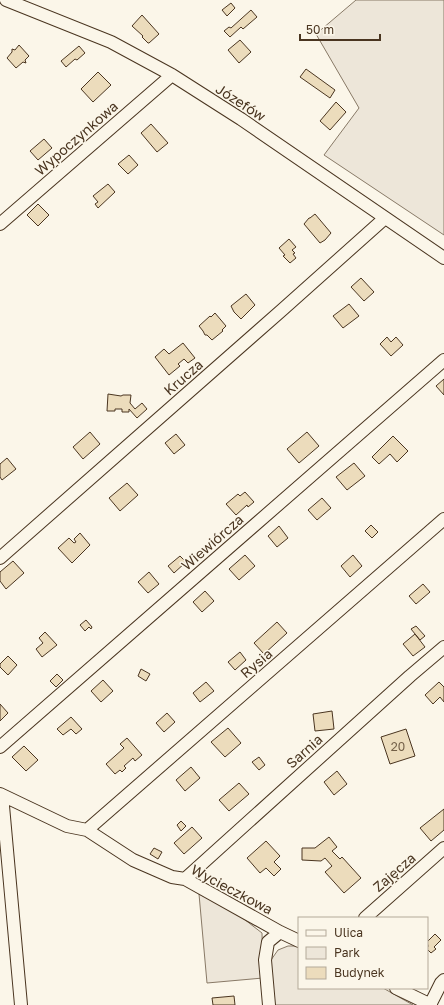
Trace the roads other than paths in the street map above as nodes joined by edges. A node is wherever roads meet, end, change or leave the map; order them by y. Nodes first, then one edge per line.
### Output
1 (6, 0) edge
2 (172, 75) junction
3 (385, 218) junction
4 (0, 224) edge
5 (444, 258) edge
6 (444, 360) edge
7 (444, 519) edge
8 (0, 558) edge
9 (444, 647) edge
10 (0, 747) edge
11 (1, 794) edge
12 (87, 830) junction
13 (444, 848) edge
14 (185, 879) junction
15 (366, 917) edge
16 (280, 932) junction
17 (298, 941) edge
18 (444, 980) edge
19 (398, 989) edge
20 (21, 1005) edge
21 (269, 1005) edge
22 (431, 1005) edge

1 - 2 street, Józefów
2 - 3 street, Józefów
2 - 4 street, Wypoczynkowa
3 - 5 street, Józefów
3 - 8 street, Krucza
6 - 10 street, Wiewiórcza
7 - 12 street, Rysia
9 - 14 street, Sarnia
11 - 12 street, Wycieczkowa
11 - 20 street
12 - 14 street, Wycieczkowa
13 - 15 street, Zajęcza
14 - 16 street, Wycieczkowa
16 - 17 street, Wycieczkowa
16 - 21 street
18 - 22 street
19 - 22 street

